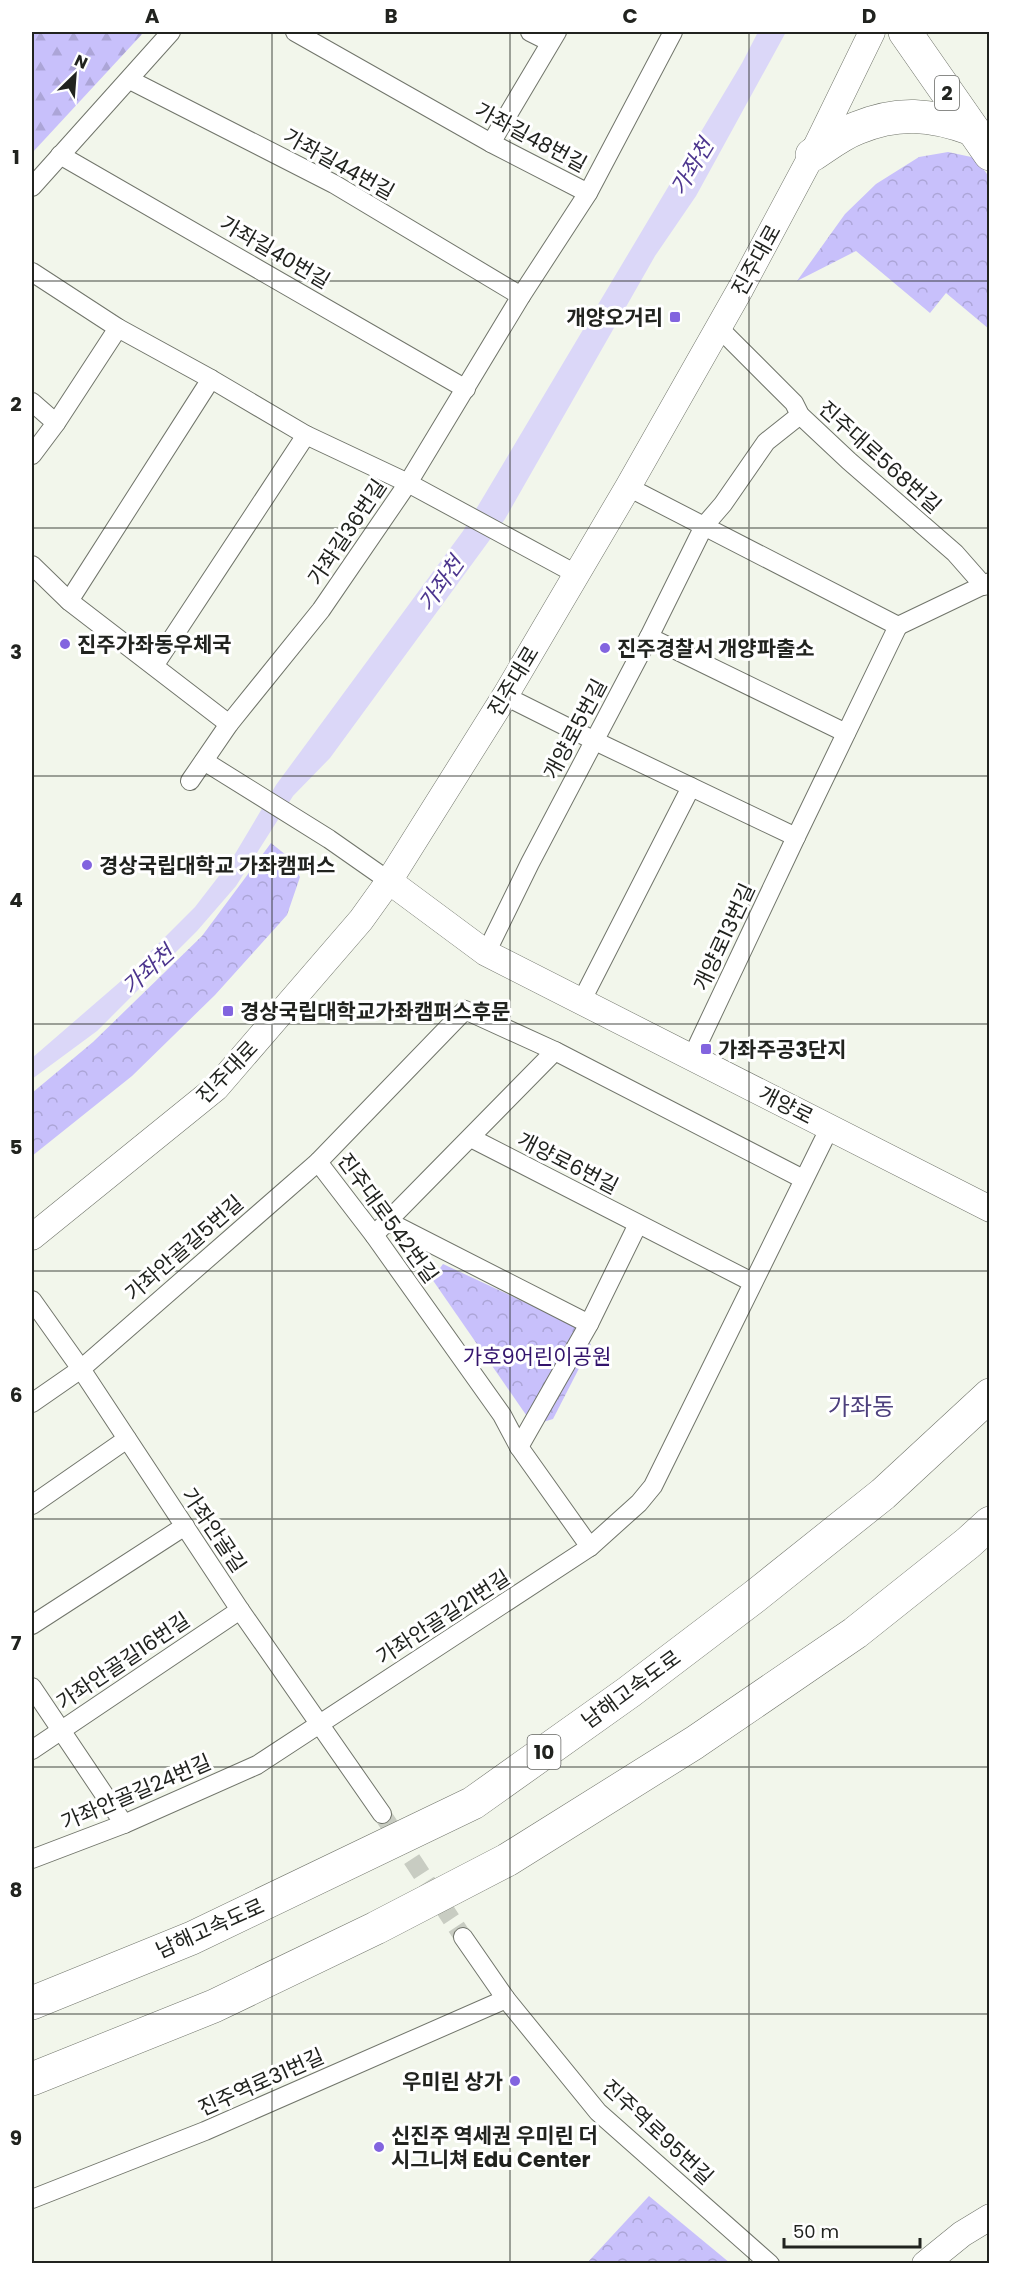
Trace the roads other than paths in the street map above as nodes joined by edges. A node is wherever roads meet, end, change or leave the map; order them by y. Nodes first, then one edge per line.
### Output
1 (171, 32) edge
2 (295, 32) edge
3 (530, 32) edge
4 (673, 32) edge
5 (872, 32) edge
6 (906, 32) edge
7 (553, 37) edge
8 (130, 80) junction
9 (984, 140) edge
10 (491, 143) junction
11 (60, 155) junction
12 (812, 155) junction
13 (32, 187) edge
14 (588, 193) junction
15 (32, 272) edge
16 (521, 296) junction
17 (718, 327) junction
18 (118, 328) junction
19 (211, 379) junction
20 (466, 389) junction
21 (32, 402) edge
22 (800, 415) junction
23 (56, 423) junction
24 (306, 435) junction
25 (32, 455) edge
26 (408, 483) junction
27 (628, 487) junction
28 (705, 526) junction
29 (32, 565) edge
30 (576, 574) junction
31 (987, 584) edge
32 (69, 601) junction
33 (898, 626) junction
34 (649, 638) junction
35 (154, 666) junction
36 (505, 696) junction
37 (229, 724) junction
38 (846, 733) junction
39 (595, 741) junction
40 (204, 761) junction
41 (190, 781) dead end
42 (691, 786) junction
43 (796, 837) junction
44 (389, 881) junction
45 (486, 953) junction
46 (581, 1002) junction
47 (555, 1051) junction
48 (692, 1057) junction
49 (830, 1127) junction
50 (471, 1138) junction
51 (318, 1162) junction
52 (803, 1179) junction
53 (990, 1209) edge
54 (387, 1221) junction
55 (638, 1224) junction
56 (374, 1235) junction
57 (32, 1237) edge
58 (752, 1282) junction
59 (32, 1300) edge
60 (590, 1324) junction
61 (81, 1369) junction
62 (990, 1395) edge
63 (32, 1403) edge
64 (127, 1439) junction
65 (519, 1447) junction
66 (32, 1505) edge
67 (990, 1523) edge
68 (185, 1526) junction
69 (590, 1547) junction
70 (240, 1610) junction
71 (32, 1625) edge
72 (32, 1687) edge
73 (319, 1723) junction
74 (61, 1731) junction
75 (32, 1750) edge
76 (382, 1814) tunnel mouth
77 (124, 1824) junction
78 (32, 1859) edge
79 (463, 1937) tunnel mouth
80 (506, 1999) junction
81 (32, 2003) edge
82 (32, 2079) edge
83 (32, 2199) edge
84 (990, 2217) edge
85 (770, 2264) edge
86 (926, 2264) edge

1 - 8 street
2 - 10 street, 가좌길48번길
3 - 7 street
4 - 14 street, 가좌길48번길
5 - 12 street, 진주대로
6 - 9 highway, 2
7 - 10 street
8 - 11 street
8 - 16 street, 가좌길44번길
9 - 12 highway
10 - 14 street, 가좌길48번길
11 - 13 street
11 - 20 street, 가좌길40번길
12 - 17 street, 진주대로
14 - 16 street
15 - 18 street, 가좌길36번길
16 - 20 street
17 - 22 street
17 - 27 street, 진주대로
18 - 19 street, 가좌길36번길
18 - 23 street
19 - 24 street, 가좌길36번길
19 - 32 street
20 - 26 street
21 - 23 street
22 - 28 street, 진주대로568번길
22 - 31 street, 진주대로568번길
23 - 25 street
24 - 26 street, 가좌길36번길
24 - 35 street
26 - 30 street
26 - 37 street, 가좌길36번길
27 - 28 street
27 - 30 street, 진주대로
28 - 33 street
28 - 34 street, 개양로5번길
29 - 32 street
30 - 36 street, 진주대로
31 - 33 street, 진주대로568번길
32 - 35 street
33 - 38 street, 개양로13번길
34 - 38 street
34 - 39 street, 개양로5번길
35 - 37 street
36 - 39 street
36 - 44 street, 진주대로
37 - 40 street, 가좌길36번길
38 - 43 street, 개양로13번길
39 - 42 street
39 - 45 street, 개양로5번길
40 - 41 street, 가좌길36번길
40 - 44 street
42 - 43 street
42 - 46 street
43 - 48 street, 개양로13번길
44 - 45 street, 개양로
44 - 57 street, 진주대로
45 - 46 street, 개양로
46 - 48 street, 개양로
47 - 50 street, 개양로6번길
47 - 51 street, 진주대로542번길
47 - 52 street
48 - 49 street, 개양로
49 - 52 street
49 - 53 street, 개양로
50 - 54 street
50 - 55 street, 개양로6번길
51 - 56 street, 진주대로542번길
51 - 61 street, 가좌안골길5번길
52 - 58 street
54 - 56 street
54 - 60 street, 진주대로542번길
55 - 58 street, 개양로6번길
55 - 60 street
56 - 65 street, 진주대로542번길
58 - 69 street
59 - 61 street, 가좌안골길
60 - 65 street
61 - 63 street, 가좌안골길5번길
61 - 64 street, 가좌안골길
62 - 81 highway, 남해고속도로 / 10
64 - 66 street
64 - 68 street, 가좌안골길
65 - 69 street, 진주대로542번길
67 - 82 highway
68 - 70 street, 가좌안골길
68 - 71 street
69 - 73 street, 가좌안골길21번길
70 - 73 street, 가좌안골길
70 - 74 street, 가좌안골길16번길
72 - 74 street
73 - 76 street
73 - 77 street, 가좌안골길24번길
74 - 75 street, 가좌안골길16번길
74 - 77 street
77 - 78 street, 가좌안골길24번길
79 - 80 street, 진주역로95번길
80 - 83 street, 진주역로31번길
80 - 85 street, 진주역로95번길
84 - 86 street

